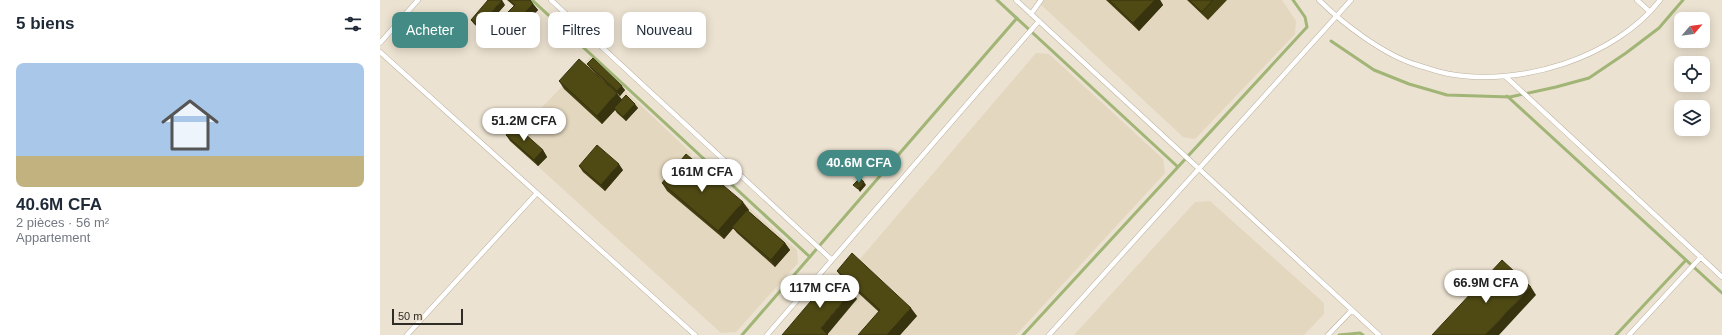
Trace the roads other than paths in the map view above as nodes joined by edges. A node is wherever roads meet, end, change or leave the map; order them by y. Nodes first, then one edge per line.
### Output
1 (418, 0) edge
2 (551, 0) edge
3 (1016, 0) edge
4 (1041, 0) edge
5 (1319, 0) edge
6 (1351, 0) edge
7 (1637, 0) edge
8 (1660, 0) edge
9 (1650, 12) junction
10 (1031, 14) junction
11 (1336, 17) junction
12 (1039, 21) junction
13 (380, 43) edge
14 (380, 52) edge
15 (1505, 76) junction
16 (1199, 169) junction
17 (537, 193) junction
18 (1701, 257) junction
19 (832, 260) junction
20 (1722, 276) edge
21 (1352, 310) junction
22 (407, 335) edge
23 (694, 335) edge
24 (767, 335) edge
25 (1049, 335) edge
26 (1328, 335) edge
27 (1379, 335) edge
28 (1629, 335) edge

1 - 13 lane
2 - 19 lane
3 - 10 lane
4 - 10 lane
5 - 11 lane
6 - 11 lane
7 - 9 lane
8 - 9 lane
9 - 15 lane
10 - 12 lane
11 - 15 lane
11 - 16 lane
12 - 16 lane
12 - 19 lane
14 - 17 lane
15 - 18 lane
16 - 21 lane
16 - 25 lane
17 - 22 lane
17 - 23 lane
18 - 20 lane
18 - 28 lane
19 - 24 lane
21 - 26 lane
21 - 27 lane

